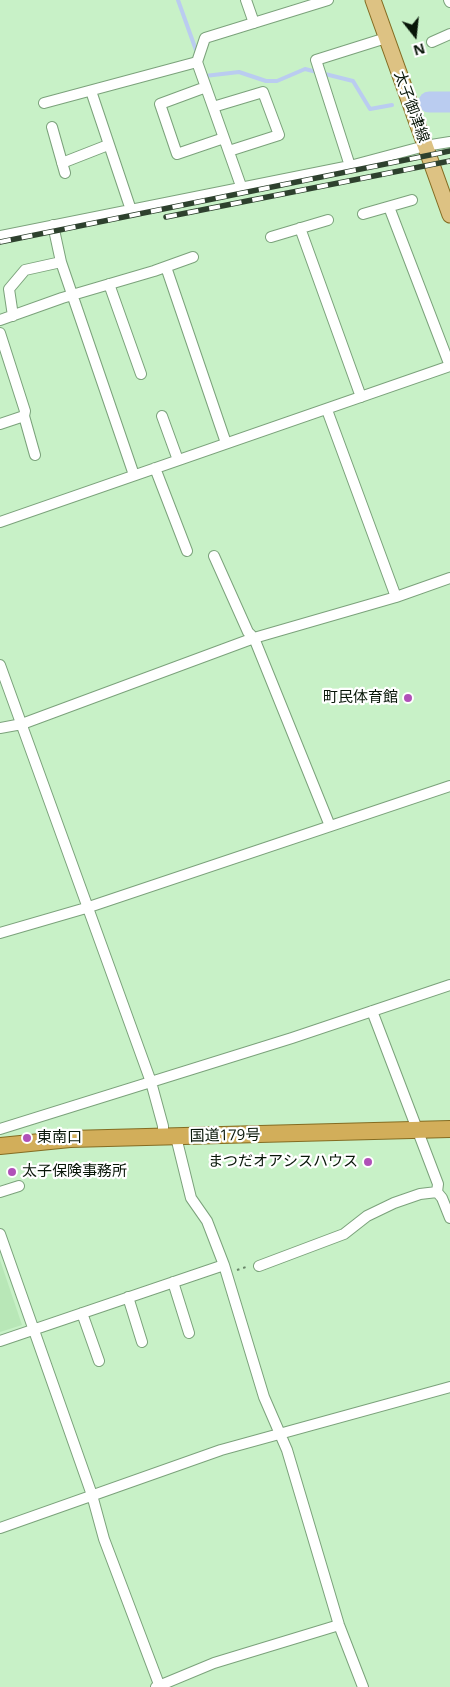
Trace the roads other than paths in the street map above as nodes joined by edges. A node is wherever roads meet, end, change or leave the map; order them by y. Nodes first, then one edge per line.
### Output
1 (246, 0) edge
2 (373, 0) edge
3 (324, 1) edge
4 (254, 23) junction
5 (450, 34) edge
6 (386, 38) junction
7 (432, 42) dead end
8 (197, 62) junction
9 (206, 87) junction
10 (91, 91) junction
11 (44, 103) dead end
12 (213, 107) junction
13 (52, 127) dead end
14 (224, 138) junction
15 (450, 142) edge
16 (108, 145) junction
17 (425, 146) junction
18 (229, 151) junction
19 (350, 166) junction
20 (241, 186) junction
21 (412, 200) dead end
22 (389, 207) junction
23 (130, 210) junction
24 (363, 214) dead end
25 (450, 215) edge
26 (328, 220) dead end
27 (53, 225) junction
28 (300, 228) junction
29 (0, 236) edge
30 (271, 236) dead end
31 (193, 257) dead end
32 (61, 262) junction
33 (166, 267) junction
34 (110, 284) junction
35 (73, 295) junction
36 (13, 316) junction
37 (0, 320) edge
38 (0, 334) edge
39 (450, 366) edge
40 (141, 374) dead end
41 (361, 397) junction
42 (327, 410) junction
43 (24, 416) junction
44 (162, 416) dead end
45 (0, 424) edge
46 (226, 443) junction
47 (36, 455) dead end
48 (178, 460) junction
49 (155, 468) junction
50 (134, 475) junction
51 (0, 522) edge
52 (187, 551) dead end
53 (214, 556) dead end
54 (450, 578) edge
55 (396, 597) junction
56 (254, 638) junction
57 (0, 665) edge
58 (22, 724) junction
59 (0, 728) edge
60 (450, 786) edge
61 (330, 826) junction
62 (86, 908) junction
63 (0, 932) edge
64 (450, 985) edge
65 (372, 1011) junction
66 (151, 1082) junction
67 (450, 1129) edge
68 (0, 1130) edge
69 (419, 1131) junction
70 (169, 1137) junction
71 (0, 1146) edge
72 (19, 1186) dead end
73 (0, 1192) edge
74 (437, 1192) junction
75 (450, 1218) edge
76 (0, 1234) edge
77 (259, 1266) road end
78 (225, 1269) junction
79 (172, 1282) junction
80 (128, 1297) junction
81 (82, 1313) junction
82 (32, 1330) junction
83 (189, 1332) dead end
84 (0, 1341) edge
85 (142, 1342) dead end
86 (99, 1361) dead end
87 (450, 1387) edge
88 (279, 1434) junction
89 (92, 1495) junction
90 (0, 1528) edge
91 (339, 1625) junction
92 (158, 1686) edge
93 (363, 1687) edge

1 - 4 street
2 - 6 main road, 太子御津線
3 - 4 street
4 - 8 street
5 - 7 street
6 - 17 main road, 太子御津線
6 - 19 street
8 - 9 street
8 - 10 street
9 - 12 street
9 - 14 street
10 - 11 street
10 - 16 street
12 - 14 street
12 - 18 street
13 - 16 street
14 - 18 street
15 - 17 street
16 - 23 street
17 - 19 street
17 - 25 main road, 太子御津線
18 - 20 street
19 - 20 street
20 - 23 street
21 - 22 street
22 - 24 street
22 - 39 street
23 - 27 street
26 - 28 street
27 - 29 street
27 - 32 street
28 - 30 street
28 - 41 street
31 - 33 street
32 - 35 street
32 - 36 street
33 - 34 street
33 - 46 street
34 - 35 street
34 - 40 street
35 - 36 street
35 - 50 street
36 - 37 street
38 - 43 street
39 - 41 street
41 - 42 street
42 - 46 street
42 - 55 street
43 - 45 street
43 - 47 street
44 - 48 street
46 - 48 street
48 - 49 street
49 - 50 street
49 - 52 street
50 - 51 street
53 - 56 street
54 - 55 street
55 - 56 street
56 - 58 street
56 - 61 street
57 - 58 street
58 - 59 street
58 - 62 street
60 - 61 street
61 - 62 street
62 - 63 street
62 - 66 street
64 - 65 street
65 - 66 street
65 - 69 street
66 - 68 street
66 - 70 street
67 - 69 highway, 国道179号
69 - 70 highway, 国道179号
69 - 74 street
70 - 71 highway, 国道179号
70 - 78 street
72 - 73 street
74 - 75 street
74 - 77 street
76 - 82 street
78 - 79 street
78 - 88 street
79 - 80 street
79 - 83 street
80 - 81 street
80 - 85 street
81 - 82 street
81 - 86 street
82 - 84 street
82 - 89 street
87 - 88 street
88 - 89 street
88 - 91 street
89 - 90 street
89 - 92 street
91 - 92 street
91 - 93 street

